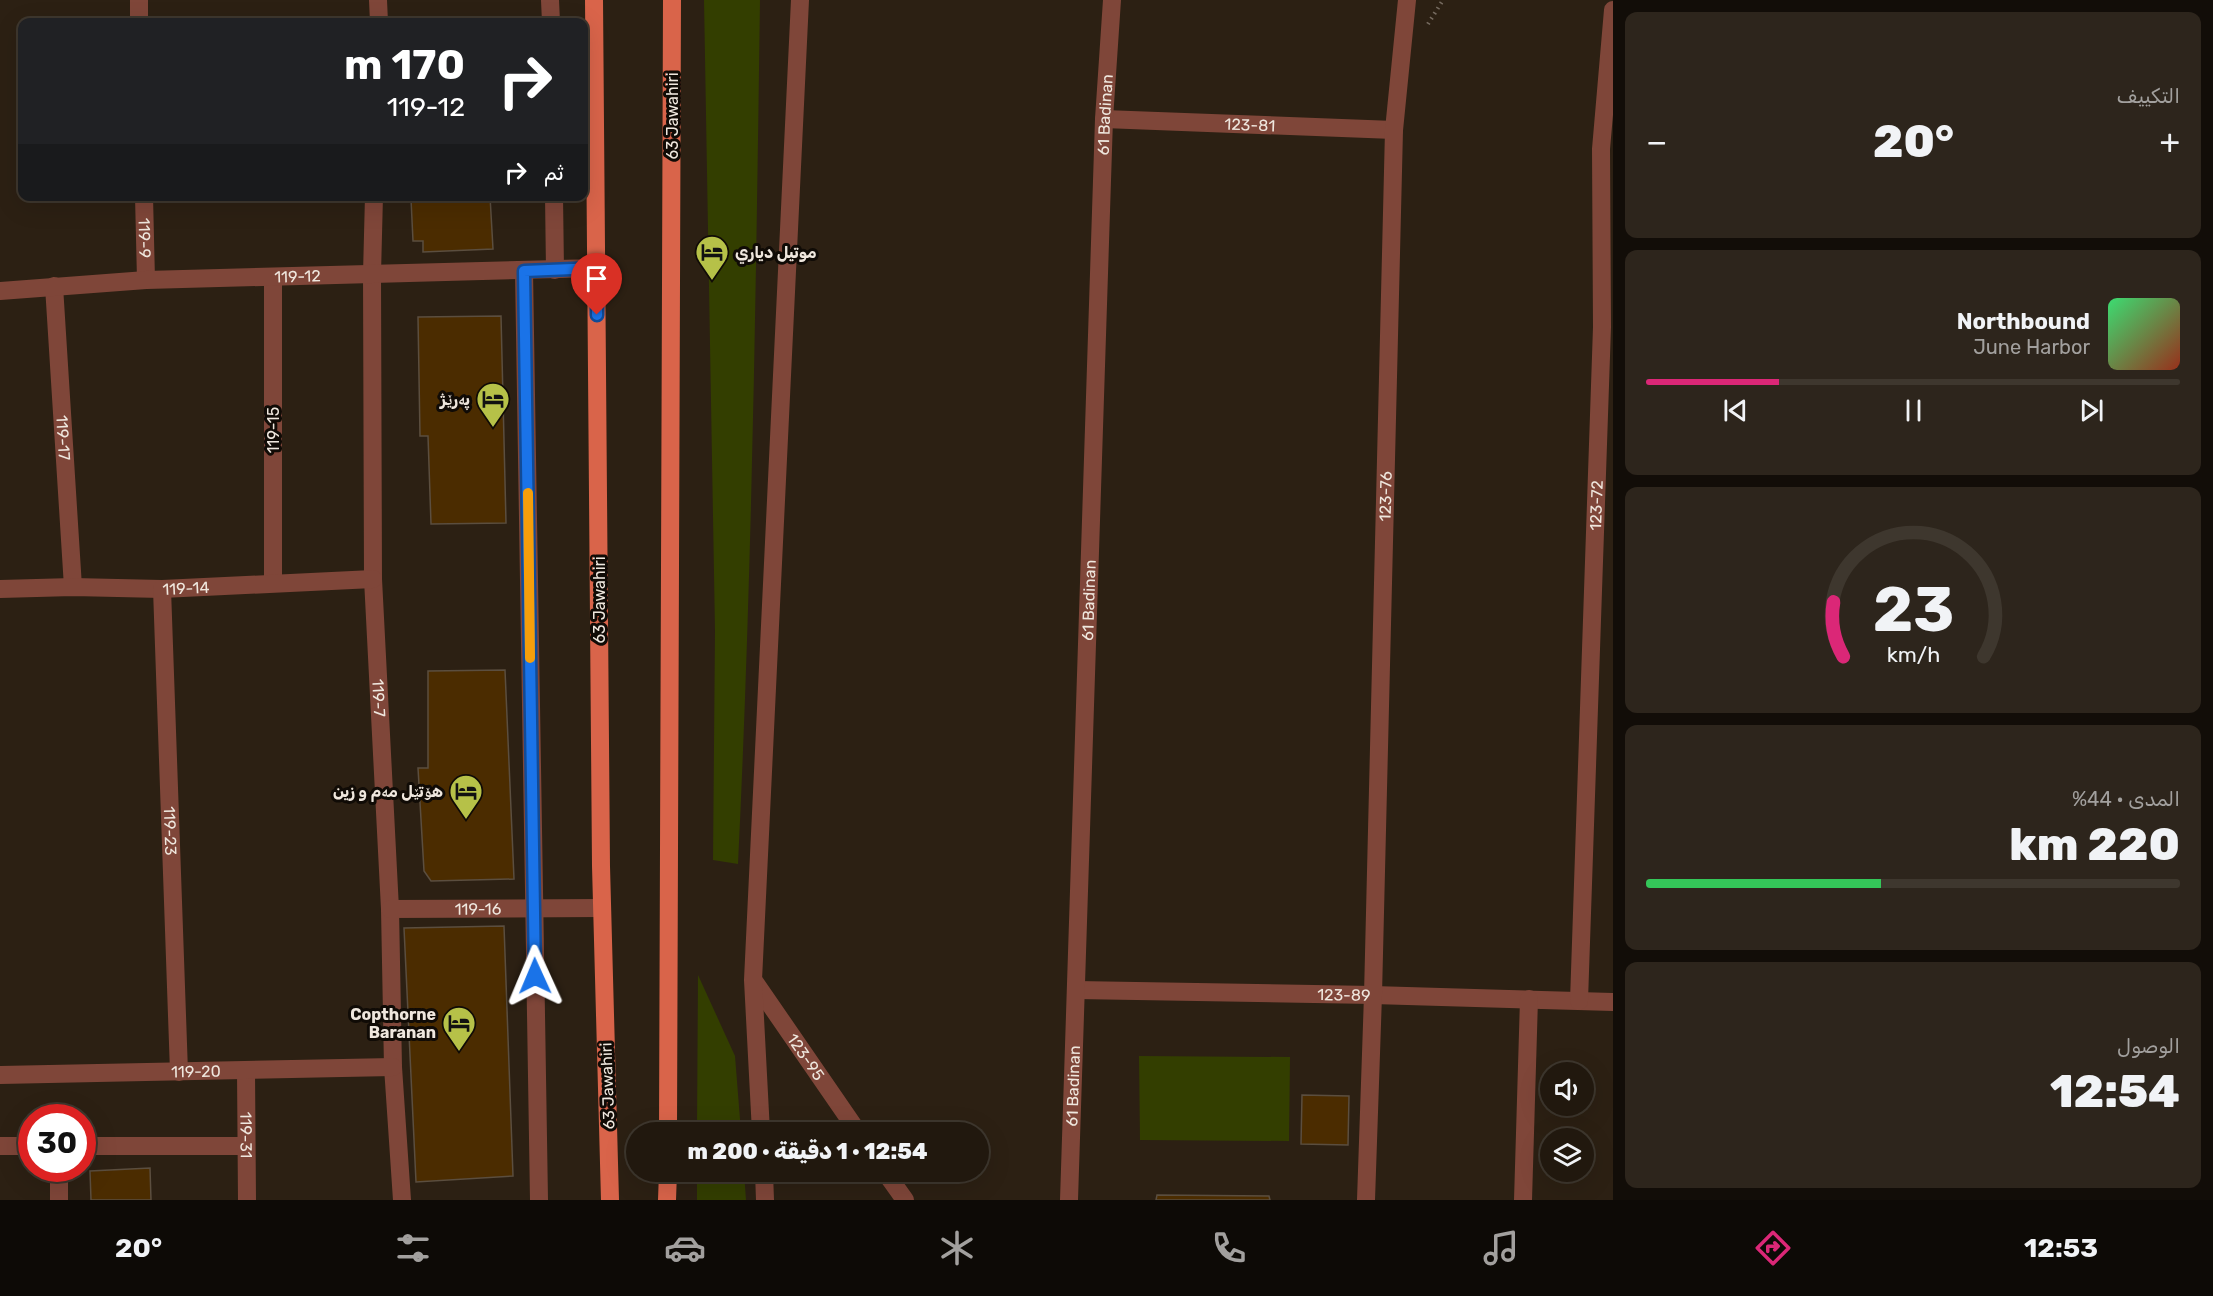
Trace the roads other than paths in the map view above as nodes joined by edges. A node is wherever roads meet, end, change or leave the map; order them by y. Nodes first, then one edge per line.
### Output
1 (139, 0) edge
2 (378, 0) edge
3 (550, 0) edge
4 (594, 0) edge
5 (672, 0) edge
6 (800, 0) edge
7 (1112, 0) edge
8 (1407, 0) edge
9 (1613, 10) edge
10 (139, 18) edge
11 (379, 18) edge
12 (551, 18) edge
13 (589, 26) edge
14 (1104, 119) junction
15 (1394, 130) junction
16 (144, 201) edge
17 (374, 201) edge
18 (554, 201) edge
19 (597, 268) junction
20 (555, 270) junction
21 (524, 271) junction
22 (372, 274) junction
23 (273, 278) junction
24 (146, 280) junction
25 (54, 286) junction
26 (0, 291) edge
27 (1608, 325) edge
28 (373, 579) junction
29 (273, 583) junction
30 (73, 587) junction
31 (0, 589) edge
32 (162, 589) junction
33 (533, 908) junction
34 (602, 908) junction
35 (390, 909) junction
36 (753, 980) junction
37 (1076, 990) junction
38 (1374, 995) junction
39 (1529, 999) junction
40 (1580, 1001) junction
41 (1613, 1002) edge
42 (393, 1067) junction
43 (246, 1071) junction
44 (179, 1072) junction
45 (0, 1075) edge
46 (668, 1122) edge
47 (760, 1122) edge
48 (851, 1122) edge
49 (0, 1146) edge
50 (18, 1146) edge
51 (96, 1146) edge
52 (246, 1146) junction
53 (59, 1182) edge
54 (668, 1182) edge
55 (764, 1182) edge
56 (892, 1182) edge
57 (59, 1200) edge
58 (247, 1200) edge
59 (402, 1200) edge
60 (539, 1200) edge
61 (610, 1200) edge
62 (668, 1200) edge
63 (765, 1200) edge
64 (905, 1200) edge
65 (1069, 1200) edge
66 (1366, 1200) edge
67 (1523, 1200) edge

1 - 10 street
2 - 11 street
3 - 12 street
4 - 13 main road, 63 Jawahiri
5 - 46 main road, 63 Jawahiri
6 - 36 street
7 - 14 street, 61 Badinan
8 - 15 street, 123-76
9 - 27 street, 123-72
13 - 19 main road, 63 Jawahiri
14 - 15 street, 123-81
14 - 37 street, 61 Badinan
15 - 38 street, 123-76
16 - 24 street, 119-9
17 - 22 street, 119-7
18 - 20 street
19 - 20 street, 119-12
19 - 34 main road, 63 Jawahiri
20 - 21 street, 119-12
21 - 22 street, 119-12
21 - 33 street
22 - 23 street, 119-12
22 - 28 street, 119-7
23 - 24 street, 119-12
23 - 29 street, 119-15
24 - 25 street, 119-12
25 - 26 street, 119-12
25 - 30 street, 119-17
27 - 40 street, 123-72
28 - 29 street, 119-14
28 - 35 street, 119-7
29 - 32 street, 119-14
30 - 31 street, 119-14
30 - 32 street, 119-14
32 - 44 street, 119-23
33 - 34 street, 119-16
33 - 35 street, 119-16
33 - 60 street
34 - 61 main road, 63 Jawahiri
35 - 42 street, 119-7
36 - 47 street
36 - 48 street, 123-95
37 - 38 street, 123-89
37 - 65 street, 61 Badinan
38 - 39 street, 123-89
38 - 66 street, 123-76
39 - 40 street, 123-89
39 - 67 street
40 - 41 street, 123-89
42 - 43 street, 119-20
42 - 59 street, 119-7
43 - 44 street, 119-20
43 - 52 street, 119-31
44 - 45 street, 119-20
49 - 50 street
51 - 52 street
52 - 58 street, 119-31
53 - 57 street
54 - 62 main road
55 - 63 street
56 - 64 street

